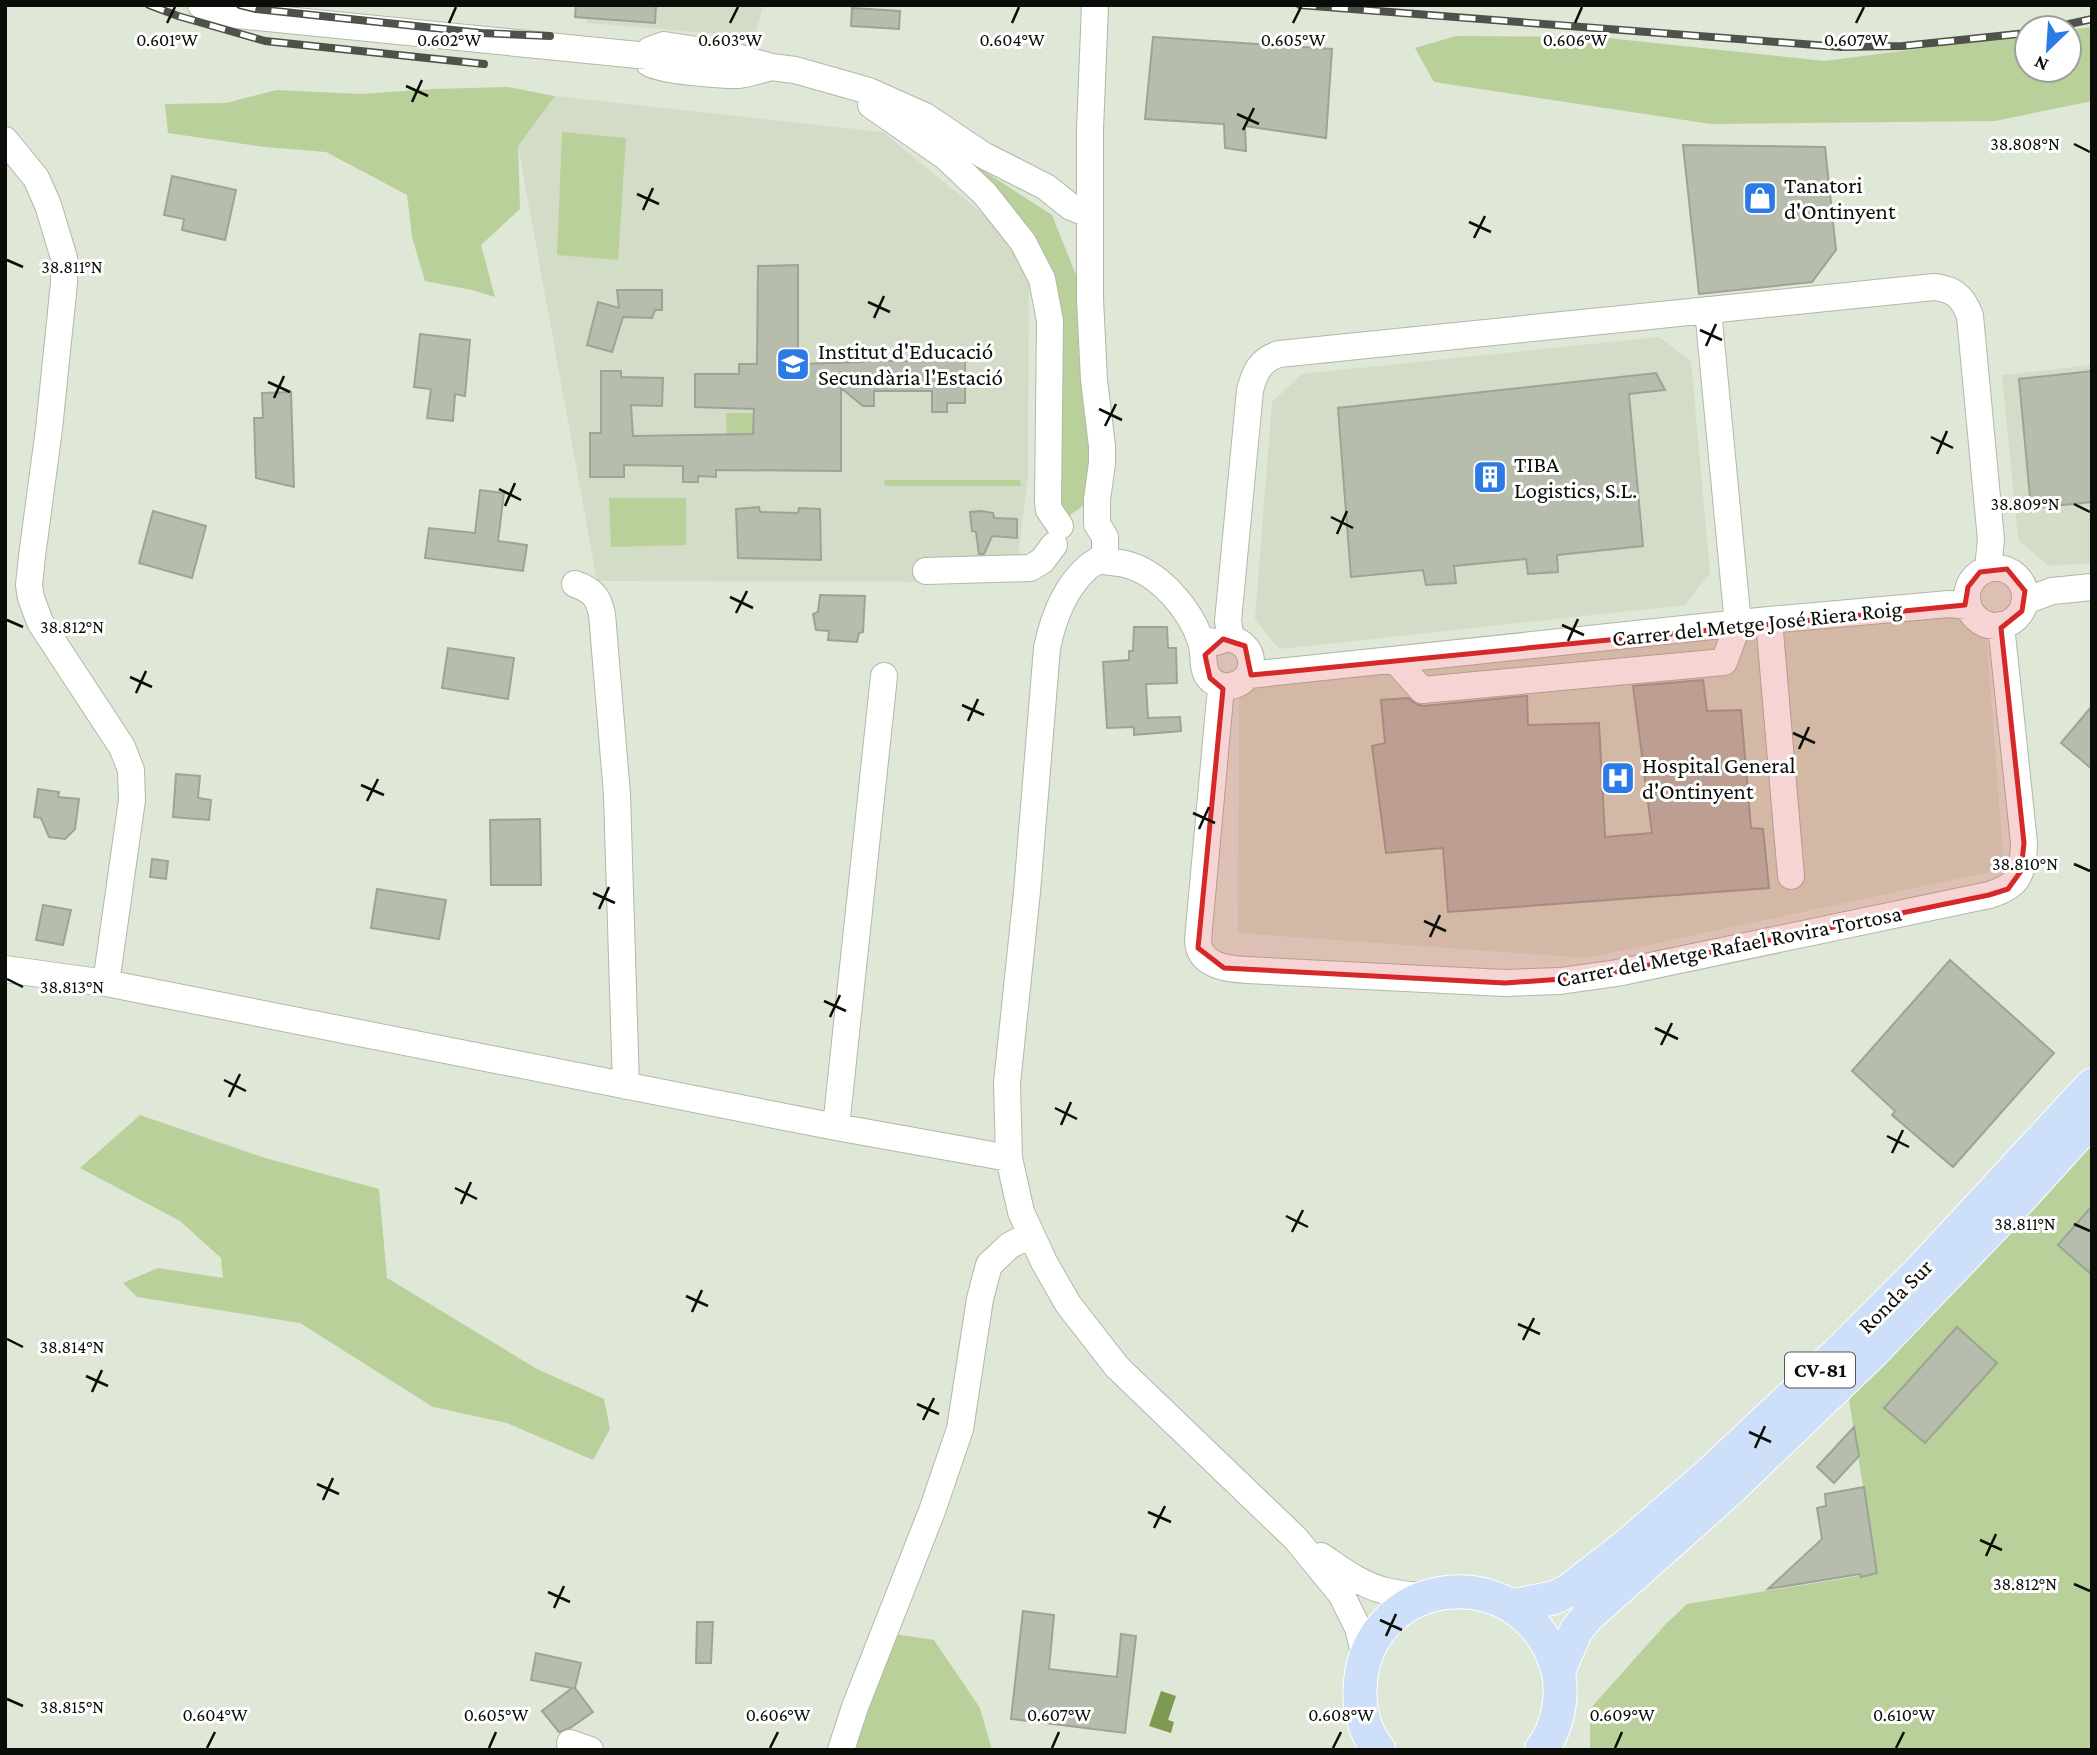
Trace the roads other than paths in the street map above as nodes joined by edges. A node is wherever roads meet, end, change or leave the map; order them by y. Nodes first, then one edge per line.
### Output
1 (201, 5) edge
2 (1095, 8) edge
3 (838, 82) junction
4 (5, 141) edge
5 (1046, 187) junction
6 (1090, 196) junction
7 (1090, 270) junction
8 (1708, 310) junction
9 (1083, 539) junction
10 (1993, 568) junction
11 (926, 570) dead end
12 (575, 583) dead end
13 (2092, 587) edge
14 (2024, 594) junction
15 (1961, 602) junction
16 (1769, 620) junction
17 (1738, 624) junction
18 (2001, 625) junction
19 (1230, 649) junction
20 (1395, 660) junction
21 (884, 676) dead end
22 (1224, 686) junction
23 (1790, 876) dead end
24 (5, 969) edge
25 (106, 983) junction
26 (2092, 1085) edge
27 (626, 1086) junction
28 (2092, 1120) edge
29 (836, 1127) junction
30 (1009, 1158) junction
31 (1031, 1234) junction
32 (1296, 1539) junction
33 (1425, 1597) junction
34 (1513, 1606) junction
35 (1365, 1656) junction
36 (1558, 1672) junction
37 (1552, 1742) edge
38 (1375, 1747) edge
39 (841, 1750) edge

1 - 3 street
2 - 6 street
3 - 5 street
3 - 9 street
4 - 25 street
5 - 6 street
5 - 7 street
6 - 7 street
7 - 9 street
8 - 10 street
8 - 17 street
8 - 19 street
9 - 11 street
9 - 19 street
9 - 30 street
10 - 14 street
10 - 15 street
12 - 27 street
13 - 14 street
14 - 18 street
15 - 16 street, Carrer del Metge José Riera Roig
15 - 18 street
16 - 17 street, Carrer del Metge José Riera Roig
16 - 23 street
17 - 20 street, Carrer del Metge José Riera Roig
17 - 20 street
18 - 22 street, Carrer del Metge Rafael Rovira Tortosa
19 - 20 street, Carrer del Metge José Riera Roig
19 - 22 street, Carrer del Metge José Riera Roig
19 - 22 street
21 - 29 street
24 - 25 street
25 - 27 street
26 - 34 main road, Ronda Sur / CV-81
27 - 29 street
28 - 36 main road, Ronda Sur / CV-81
29 - 30 street
30 - 31 street
31 - 32 street
31 - 39 street
32 - 33 street
32 - 35 street
33 - 34 main road, CV-81
33 - 35 main road, CV-81
34 - 36 main road, CV-81
35 - 38 main road, CV-81
36 - 37 main road, CV-81

